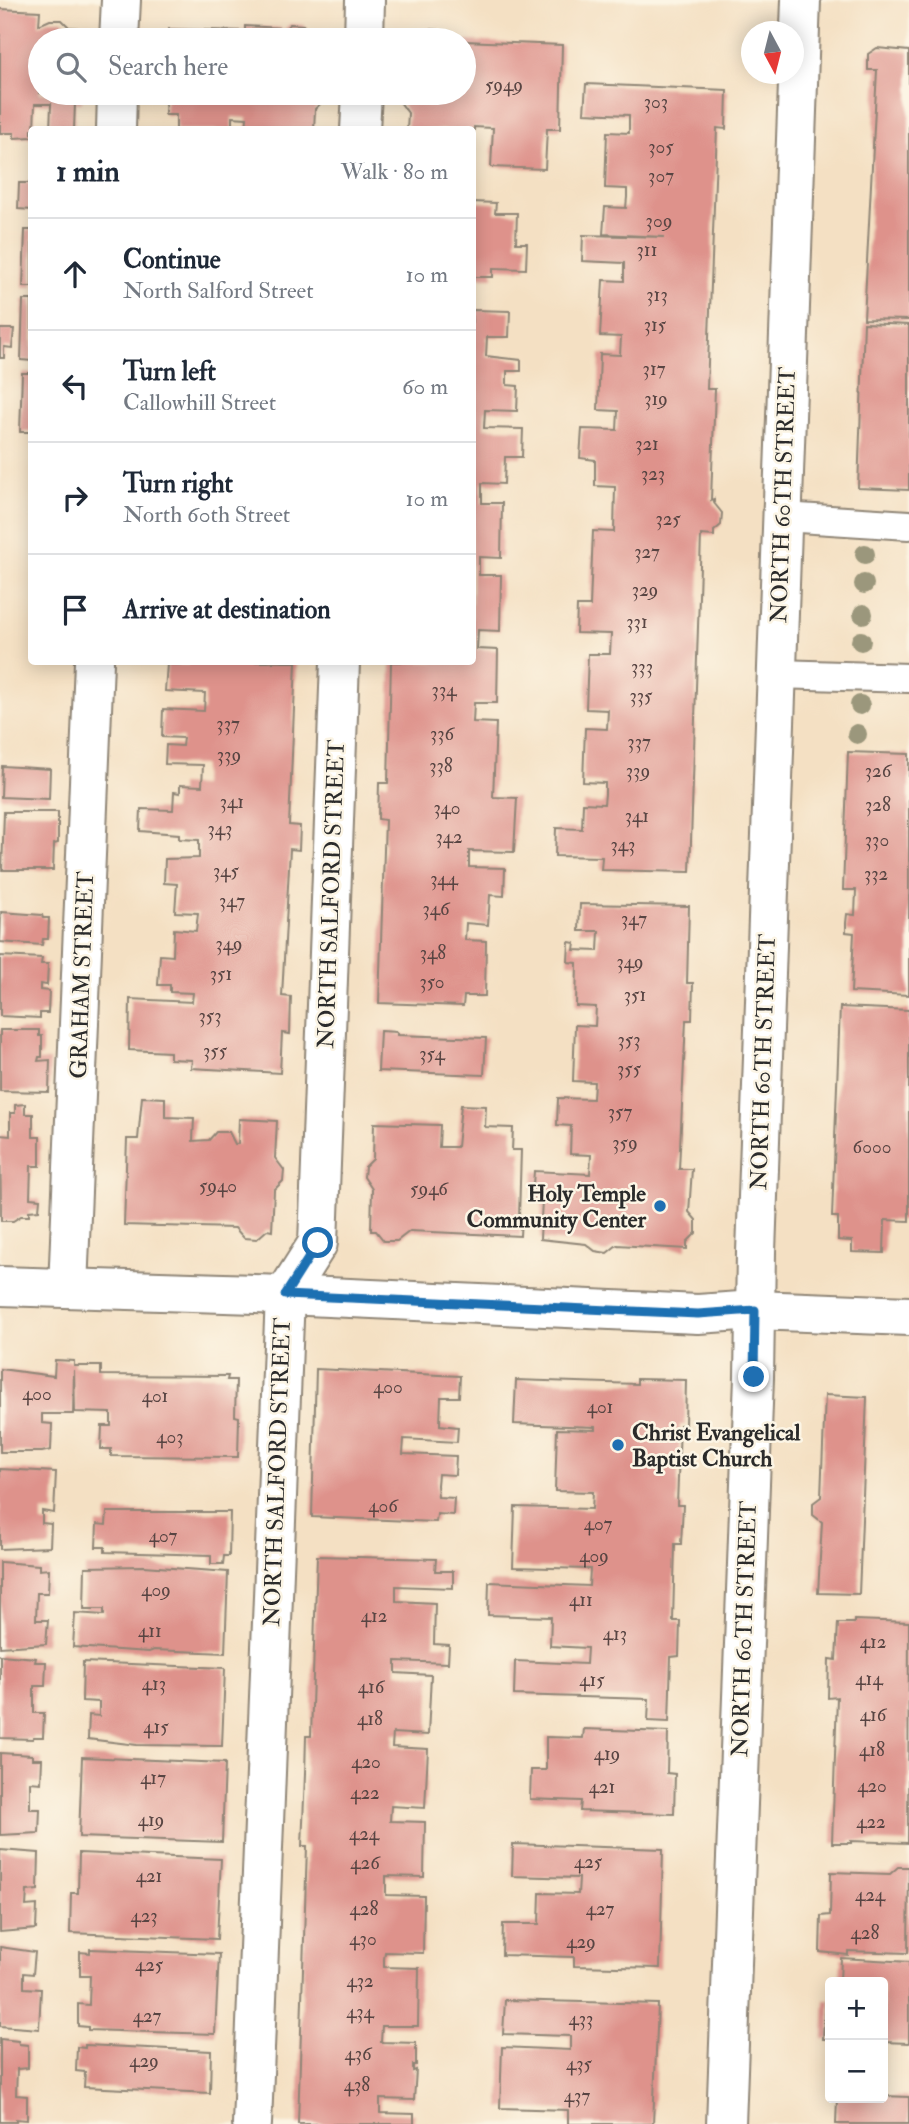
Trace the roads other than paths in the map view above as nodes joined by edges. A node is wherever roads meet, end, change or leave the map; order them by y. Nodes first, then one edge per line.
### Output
1 (121, 0) edge
2 (365, 0) edge
3 (801, 0) edge
4 (120, 28) edge
5 (364, 28) edge
6 (117, 105) edge
7 (361, 105) edge
8 (116, 126) edge
9 (360, 126) edge
10 (783, 517) junction
11 (909, 525) edge
12 (94, 665) edge
13 (340, 665) edge
14 (777, 674) junction
15 (909, 678) edge
16 (0, 1286) edge
17 (68, 1289) junction
18 (285, 1295) junction
19 (755, 1310) junction
20 (909, 1316) edge
21 (251, 2124) edge
22 (726, 2124) edge

1 - 4 street
2 - 5 street
3 - 10 street, NORTH 60TH STREET
6 - 8 street
7 - 9 street
10 - 11 lane
10 - 14 street, NORTH 60TH STREET
12 - 17 street, GRAHAM STREET
13 - 18 street, NORTH SALFORD STREET
14 - 15 lane
14 - 19 street, NORTH 60TH STREET
16 - 17 street
17 - 18 street
18 - 19 street
18 - 21 street, NORTH SALFORD STREET
19 - 20 street
19 - 22 street, NORTH 60TH STREET

